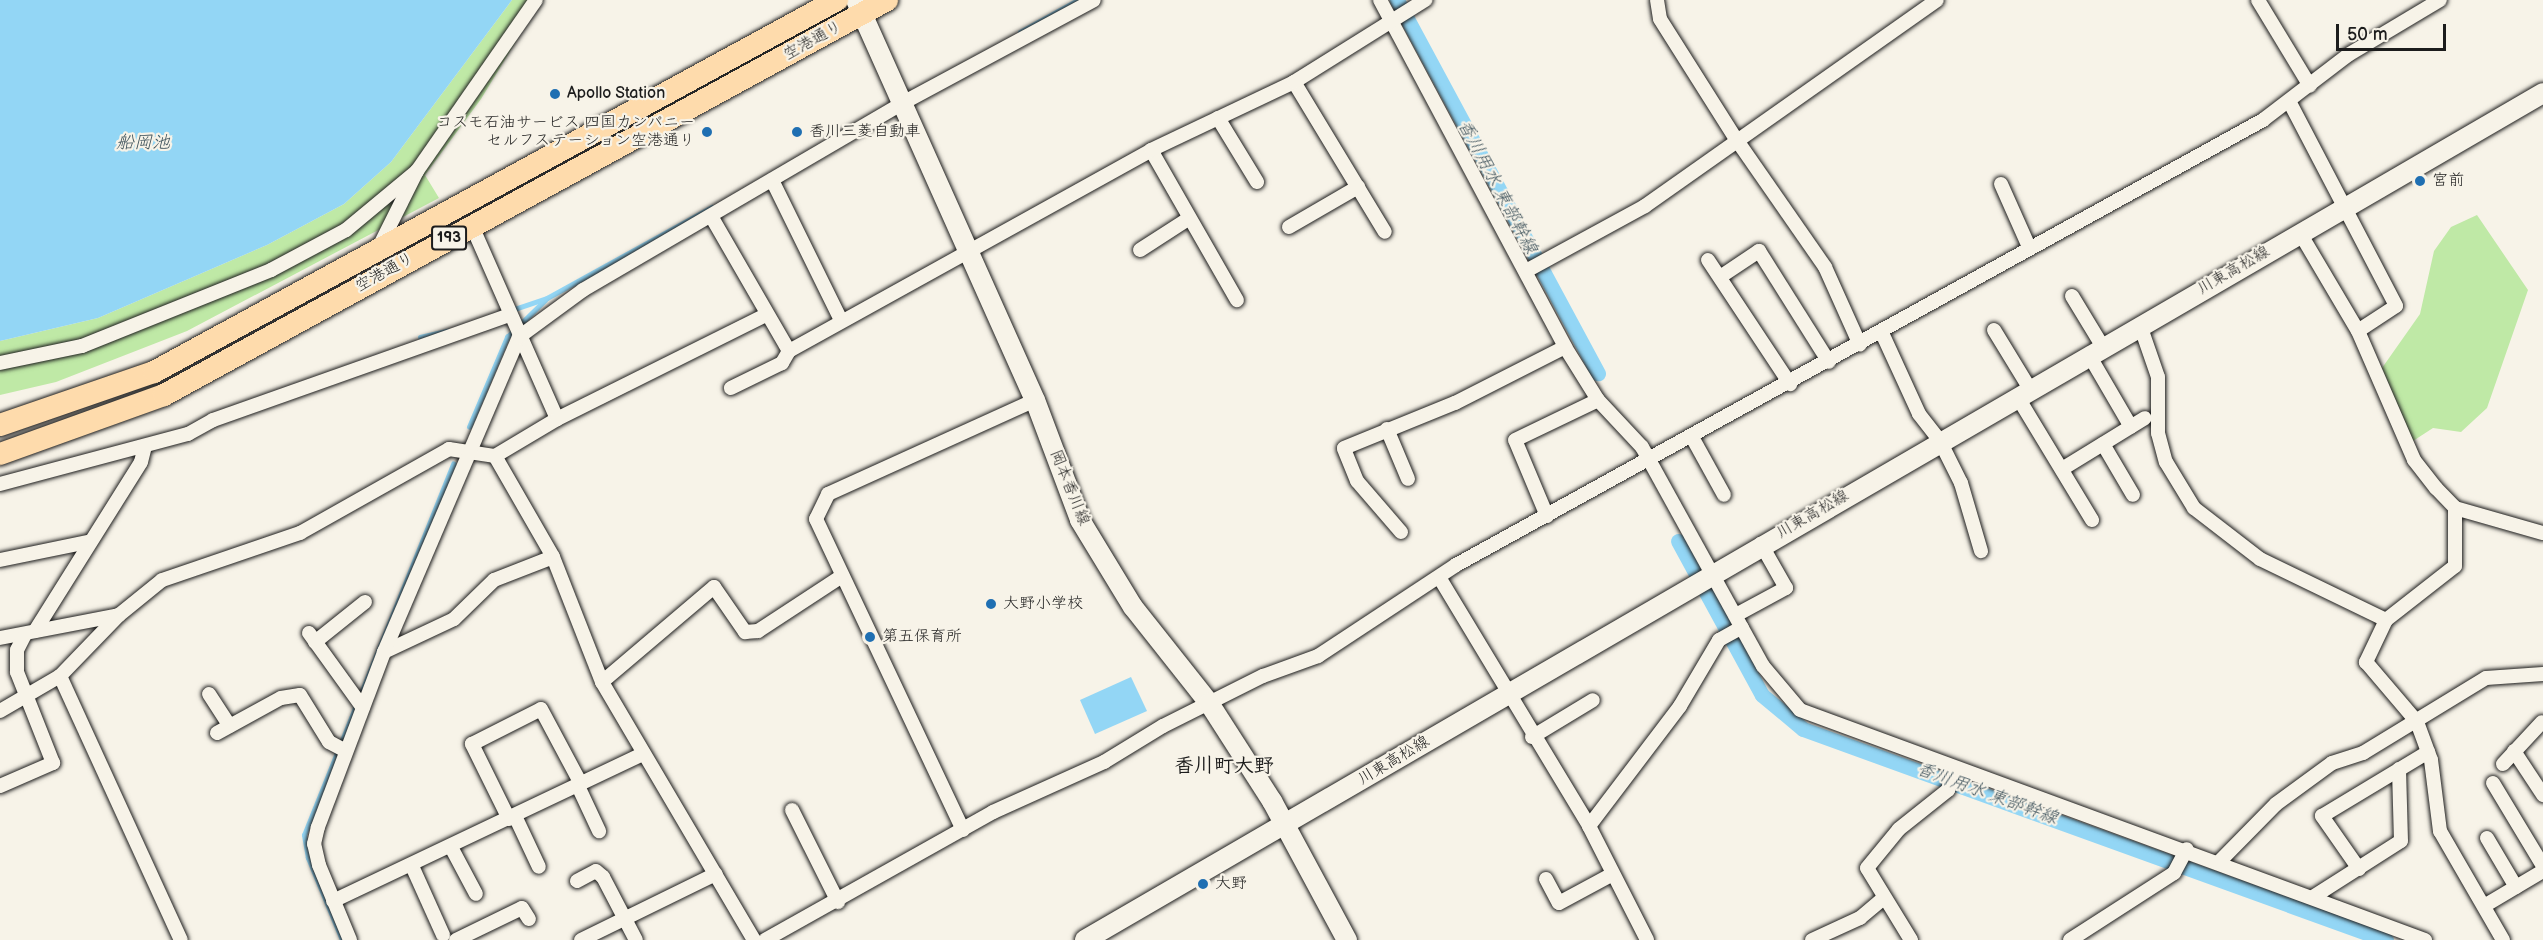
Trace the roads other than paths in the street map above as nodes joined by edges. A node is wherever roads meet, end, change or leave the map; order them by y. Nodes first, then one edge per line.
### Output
1 (536, 0) edge
2 (837, 0) edge
3 (887, 0) edge
4 (1094, 0) edge
5 (1380, 0) edge
6 (1425, 0) edge
7 (1657, 0) edge
8 (1937, 0) edge
9 (2258, 0) edge
10 (2440, 0) edge
11 (859, 7) edge
12 (1391, 20) junction
13 (1294, 82) junction
14 (2310, 86) junction
15 (2543, 93) edge
16 (2289, 101) junction
17 (899, 105) junction
18 (1218, 118) junction
19 (1736, 139) junction
20 (1151, 150) junction
21 (417, 171) junction
22 (772, 180) junction
23 (1257, 182) dead end
24 (2001, 184) dead end
25 (1358, 187) junction
26 (2343, 209) junction
27 (711, 216) junction
28 (1188, 219) junction
29 (472, 226) junction
30 (1288, 227) dead end
31 (1385, 232) dead end
32 (2300, 233) junction
33 (2029, 247) junction
34 (1140, 250) dead end
35 (967, 253) junction
36 (373, 256) junction
37 (1708, 260) dead end
38 (1526, 270) junction
39 (1720, 278) junction
40 (2072, 296) dead end
41 (1237, 300) dead end
42 (510, 315) junction
43 (766, 315) junction
44 (841, 320) junction
45 (2140, 325) junction
46 (1994, 330) dead end
47 (2358, 331) junction
48 (1882, 333) junction
49 (519, 337) junction
50 (1860, 345) junction
51 (1565, 347) junction
52 (789, 351) junction
53 (2096, 351) junction
54 (1829, 362) junction
55 (0, 363) edge
56 (1790, 384) junction
57 (731, 388) dead end
58 (2024, 393) junction
59 (1035, 400) junction
60 (1598, 400) junction
61 (2145, 418) dead end
62 (557, 419) junction
63 (0, 425) edge
64 (2131, 427) junction
65 (1387, 429) junction
66 (1692, 437) junction
67 (1940, 441) junction
68 (2103, 444) junction
69 (145, 446) junction
70 (467, 450) junction
71 (0, 454) edge
72 (495, 456) junction
73 (1651, 461) junction
74 (2062, 469) junction
75 (1408, 479) dead end
76 (0, 484) edge
77 (1724, 495) dead end
78 (2133, 495) dead end
79 (2455, 508) junction
80 (1547, 516) junction
81 (2092, 520) dead end
82 (1401, 532) dead end
83 (2543, 532) edge
84 (88, 542) junction
85 (1761, 544) junction
86 (1981, 551) dead end
87 (553, 556) junction
88 (0, 560) edge
89 (1713, 572) junction
90 (842, 576) junction
91 (1439, 577) junction
92 (365, 603) dead end
93 (119, 615) junction
94 (2386, 620) junction
95 (1740, 623) junction
96 (30, 633) junction
97 (0, 638) edge
98 (384, 652) junction
99 (2543, 674) edge
100 (60, 676) junction
101 (602, 682) junction
102 (209, 694) dead end
103 (1508, 694) junction
104 (26, 698) junction
105 (1593, 700) dead end
106 (1209, 703) junction
107 (359, 705) junction
108 (0, 711) edge
109 (2417, 722) junction
110 (2542, 722) edge
111 (230, 726) junction
112 (218, 733) dead end
113 (1532, 736) junction
114 (341, 749) junction
115 (2428, 752) junction
116 (2514, 752) junction
117 (642, 754) junction
118 (2503, 764) dead end
119 (1956, 769) junction
120 (2399, 769) junction
121 (2493, 783) dead end
122 (579, 785) junction
123 (0, 786) edge
124 (2543, 795) edge
125 (792, 810) dead end
126 (512, 818) junction
127 (1589, 826) junction
128 (1282, 828) junction
129 (963, 830) junction
130 (599, 831) dead end
131 (2487, 838) dead end
132 (2538, 842) edge
133 (451, 847) junction
134 (2187, 850) junction
135 (2219, 862) junction
136 (412, 866) junction
137 (539, 867) dead end
138 (2359, 869) junction
139 (2543, 869) edge
140 (716, 874) junction
141 (1611, 875) junction
142 (1546, 879) dead end
143 (578, 881) dead end
144 (2516, 887) junction
145 (476, 894) dead end
146 (2313, 897) junction
147 (1883, 899) junction
148 (333, 901) junction
149 (838, 902) junction
150 (2484, 906) junction
151 (530, 919) dead end
152 (626, 920) junction
153 (450, 937) edge
154 (181, 940) edge
155 (350, 940) edge
156 (581, 940) edge
157 (636, 940) edge
158 (754, 940) edge
159 (765, 940) edge
160 (1085, 940) edge
161 (1347, 940) edge
162 (1647, 940) edge
163 (1812, 940) edge
164 (1911, 940) edge
165 (2070, 940) edge
166 (2425, 940) edge
167 (2503, 940) edge

1 - 21 street
2 - 36 highway, 空港通り / 193
3 - 11 highway, 空港通り / 193
4 - 17 street
5 - 12 street
6 - 12 street
7 - 19 street
8 - 19 street
9 - 14 street
10 - 14 street
11 - 17 main road, 岡本香川線
11 - 29 highway, 空港通り / 193
12 - 13 street
12 - 38 street
13 - 18 street
13 - 25 street
14 - 16 street
15 - 26 main road, 川東高松線
16 - 26 street
16 - 33 street
17 - 22 street
17 - 35 main road, 岡本香川線
18 - 20 street
18 - 23 street
19 - 38 street
19 - 50 street
20 - 28 street
20 - 35 street
21 - 36 street
21 - 55 street
22 - 27 street
22 - 44 street
24 - 33 street
25 - 30 street
25 - 31 street
26 - 32 main road, 川東高松線
26 - 47 street
27 - 43 street
27 - 49 street
28 - 34 street
28 - 41 street
29 - 42 street
29 - 71 highway, 空港通り / 193
32 - 45 main road, 川東高松線
32 - 47 street
33 - 48 street
35 - 44 street
35 - 59 main road, 岡本香川線
36 - 63 highway, 空港通り / 193
37 - 39 street
38 - 51 street
39 - 54 street
39 - 56 street
40 - 53 street
42 - 49 street
42 - 69 street
43 - 52 street
43 - 62 street
44 - 52 street
45 - 53 main road, 川東高松線
45 - 94 street
46 - 58 street
47 - 79 street
48 - 50 street
48 - 67 street
49 - 62 street
49 - 70 street
50 - 54 street
51 - 60 street
51 - 65 street
52 - 57 street
53 - 58 main road, 川東高松線
53 - 64 street
54 - 56 street
56 - 66 street
58 - 67 main road, 川東高松線
58 - 74 street
59 - 90 street
59 - 106 main road, 岡本香川線
60 - 73 street
60 - 80 street
61 - 64 street
62 - 72 street
64 - 68 street
65 - 75 street
65 - 82 street
66 - 73 street
66 - 77 street
67 - 85 main road, 川東高松線
67 - 86 street
68 - 74 street
68 - 78 street
69 - 76 street
69 - 84 street
70 - 72 street
70 - 93 street
70 - 98 street
72 - 87 street
73 - 80 street
73 - 89 street
74 - 81 street
79 - 83 street
79 - 94 street
80 - 91 street
84 - 88 street
84 - 96 street
85 - 89 main road, 川東高松線
85 - 95 street
87 - 98 street
87 - 101 street
89 - 95 street
89 - 103 main road, 川東高松線
90 - 101 street
90 - 129 street
91 - 103 street
91 - 106 street
92 - 107 street
93 - 96 street
93 - 100 street
94 - 109 street
95 - 119 street
95 - 127 street
96 - 97 street
96 - 104 street
98 - 107 street
99 - 109 street
100 - 104 street
100 - 154 street
101 - 117 street
102 - 111 street
103 - 113 street
103 - 128 main road, 川東高松線
104 - 108 street
104 - 123 street
105 - 113 street
106 - 128 main road, 岡本香川線
106 - 129 street
107 - 114 street
109 - 115 street
109 - 135 street
110 - 116 street
111 - 112 street
111 - 114 street
113 - 127 street
114 - 148 street
115 - 120 street
115 - 150 street
116 - 118 street
116 - 124 street
117 - 122 street
117 - 140 street
119 - 134 street
119 - 147 street
120 - 138 street
120 - 138 street
121 - 132 street
122 - 126 street
122 - 126 street
122 - 130 street
125 - 149 street
126 - 133 street
126 - 137 street
127 - 141 street
128 - 160 main road, 川東高松線
128 - 161 main road, 岡本香川線
129 - 149 street
131 - 144 street
132 - 139 street
133 - 136 street
133 - 145 street
134 - 135 street
134 - 165 street
135 - 146 street
136 - 148 street
136 - 153 street
138 - 146 street
139 - 144 street
140 - 152 street
140 - 158 street
141 - 142 street
141 - 162 street
143 - 152 street
144 - 150 street
146 - 166 street
147 - 163 street
147 - 164 street
148 - 155 street
149 - 159 street
150 - 167 street
151 - 153 street
152 - 156 street
152 - 157 street

